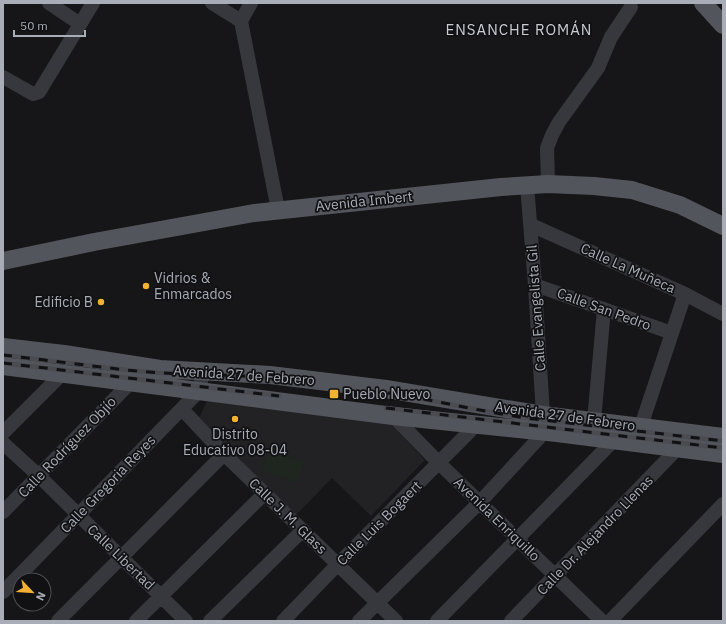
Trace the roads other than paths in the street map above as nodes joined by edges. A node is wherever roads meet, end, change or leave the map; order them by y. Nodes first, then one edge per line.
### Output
1 (49, 3) edge
2 (93, 3) edge
3 (212, 3) edge
4 (251, 3) edge
5 (702, 3) edge
6 (631, 7) dead end
7 (241, 21) junction
8 (80, 24) junction
9 (723, 25) edge
10 (3, 77) edge
11 (548, 184) junction
12 (527, 185) junction
13 (278, 210) junction
14 (531, 225) junction
15 (723, 226) edge
16 (3, 261) edge
17 (536, 285) junction
18 (685, 294) junction
19 (604, 309) junction
20 (723, 314) edge
21 (672, 333) junction
22 (3, 347) edge
23 (3, 366) edge
24 (202, 372) junction
25 (62, 374) junction
26 (132, 382) junction
27 (199, 391) junction
28 (182, 409) junction
29 (393, 416) junction
30 (594, 421) junction
31 (542, 423) junction
32 (476, 425) junction
33 (641, 426) junction
34 (3, 433) edge
35 (723, 437) edge
36 (614, 440) junction
37 (3, 443) edge
38 (678, 448) junction
39 (224, 454) junction
40 (723, 454) edge
41 (439, 463) junction
42 (39, 476) junction
43 (265, 493) junction
44 (480, 502) junction
45 (723, 504) edge
46 (3, 512) edge
47 (78, 515) junction
48 (302, 530) junction
49 (517, 539) junction
50 (122, 557) junction
51 (338, 564) junction
52 (555, 575) junction
53 (3, 592) edge
54 (161, 595) junction
55 (377, 602) junction
56 (58, 621) edge
57 (136, 621) edge
58 (186, 621) edge
59 (210, 621) edge
60 (283, 621) edge
61 (358, 621) edge
62 (396, 621) edge
63 (437, 621) edge
64 (511, 621) edge
65 (602, 621) edge
66 (610, 621) edge

1 - 8 street
2 - 8 street
3 - 7 street
4 - 7 street
5 - 9 main road
6 - 11 street
7 - 13 street
8 - 10 street
11 - 12 main road, Avenida Imbert
11 - 15 main road, Avenida Imbert
12 - 13 main road, Avenida Imbert
12 - 14 street, Calle Evangelista Gil
13 - 16 main road, Avenida Imbert
14 - 17 street, Calle Evangelista Gil
14 - 18 street, Calle La Muñeca
17 - 19 street, Calle San Pedro
17 - 31 street, Calle Evangelista Gil
18 - 20 street, Calle La Muñeca
18 - 21 street
19 - 21 street, Calle San Pedro
19 - 30 street
21 - 33 street
22 - 24 main road, Avenida 27 de Febrero
23 - 25 main road, Avenida 27 de Febrero
24 - 27 street
24 - 31 main road, Avenida 27 de Febrero
25 - 26 main road, Avenida 27 de Febrero
25 - 34 street
26 - 27 main road, Avenida 27 de Febrero
26 - 42 street, Calle Rodríguez Objío
27 - 28 street, Calle Gregoria Reyes
27 - 29 main road, Avenida 27 de Febrero
28 - 39 street, Calle J. M. Glass
28 - 47 street, Calle Gregoria Reyes
29 - 32 main road, Avenida 27 de Febrero
29 - 41 street, Avenida Enriquillo
30 - 31 main road, Avenida 27 de Febrero
30 - 33 main road, Avenida 27 de Febrero
31 - 32 main road, Avenida 27 de Febrero
31 - 36 main road, Avenida 27 de Febrero
31 - 44 street
32 - 41 street, Calle Luis Bogaert
33 - 35 main road, Avenida 27 de Febrero
36 - 38 main road, Avenida 27 de Febrero
36 - 49 street
37 - 42 street, Calle Libertad
38 - 40 main road, Avenida 27 de Febrero
38 - 52 street, Calle Dr. Alejandro Llenas
39 - 43 street, Calle J. M. Glass
39 - 50 street
41 - 44 street, Avenida Enriquillo
41 - 51 street, Calle Luis Bogaert
42 - 46 street, Calle Rodríguez Objío
42 - 47 street, Calle Libertad
43 - 48 street, Calle J. M. Glass
43 - 54 street
44 - 49 street, Avenida Enriquillo
44 - 55 street
45 - 66 street
47 - 50 street, Calle Libertad
47 - 53 street, Calle Gregoria Reyes
48 - 51 street, Calle J. M. Glass
48 - 59 street
49 - 52 street, Avenida Enriquillo
49 - 63 street
50 - 54 street, Calle Libertad
50 - 56 street
51 - 55 street, Calle J. M. Glass
51 - 60 street, Calle Luis Bogaert
52 - 64 street, Calle Dr. Alejandro Llenas
52 - 65 street, Avenida Enriquillo
54 - 57 street
54 - 58 street, Calle Libertad
55 - 61 street
55 - 62 street, Calle J. M. Glass

